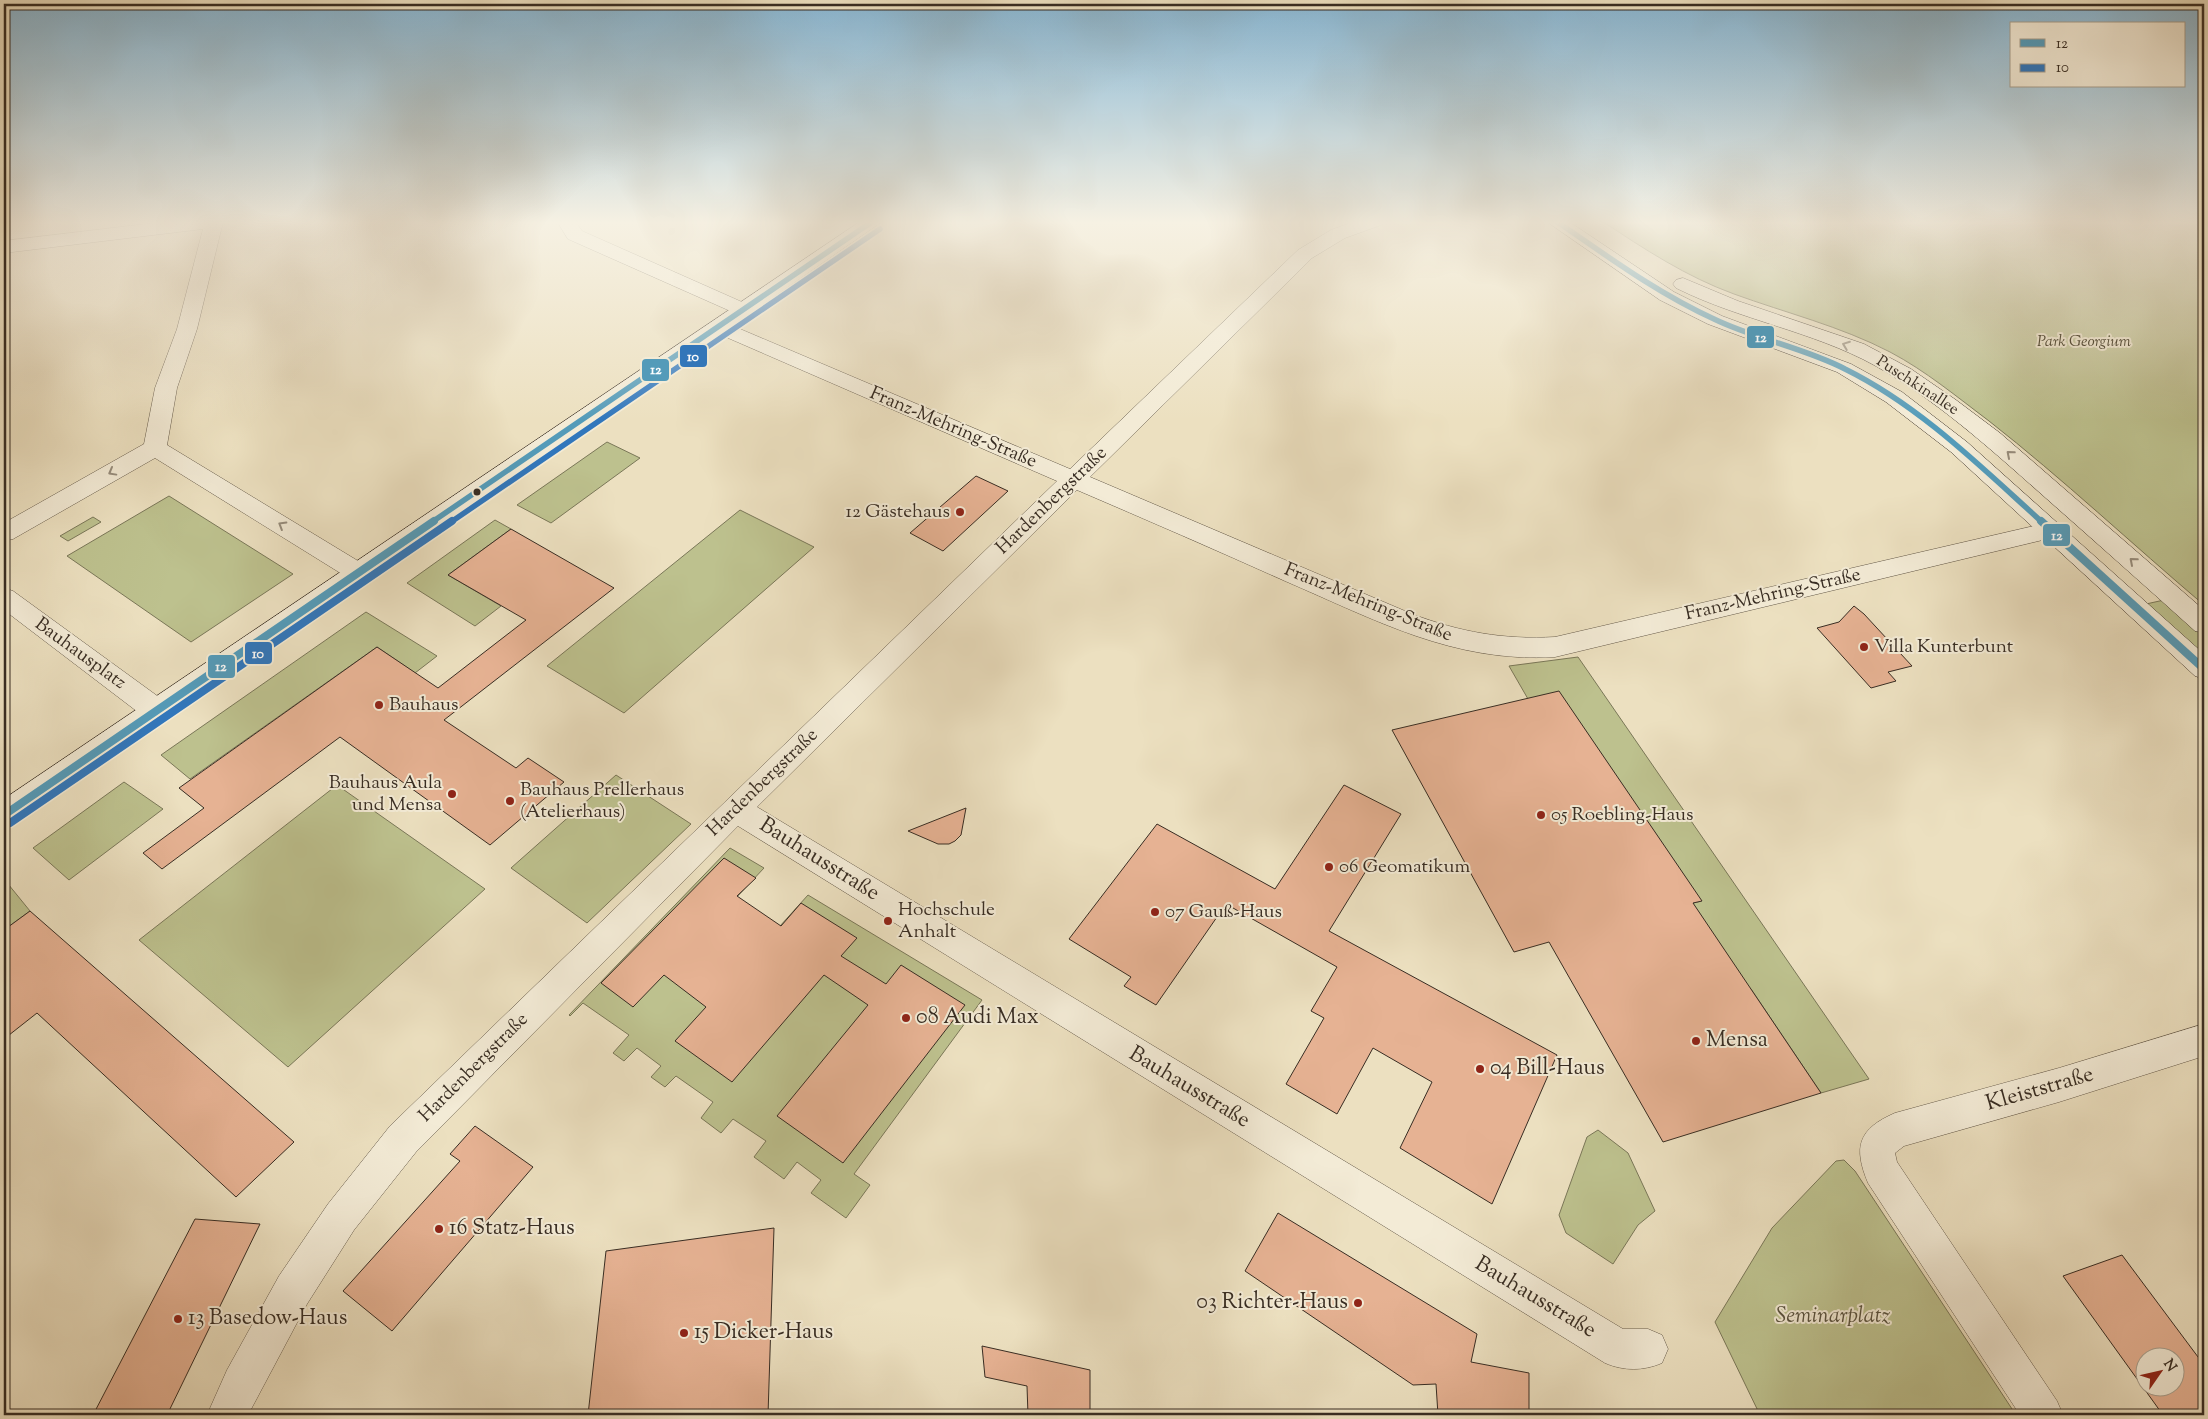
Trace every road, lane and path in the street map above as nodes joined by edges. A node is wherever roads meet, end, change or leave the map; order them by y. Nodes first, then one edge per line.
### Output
1 (198, 287) edge
2 (693, 287) edge
3 (777, 287) edge
4 (1271, 287) edge
5 (1654, 287) edge
6 (1690, 287) edge
7 (744, 310) junction
8 (719, 328) junction
9 (155, 448) junction
10 (1073, 480) junction
11 (2051, 530) junction
12 (4, 533) edge
13 (359, 573) junction
14 (4, 597) edge
15 (2204, 624) edge
16 (2204, 669) edge
17 (157, 711) junction
18 (736, 809) junction
19 (4, 815) edge
20 (2204, 1040) edge
21 (1648, 1350) dead end
22 (227, 1415) edge
23 (2043, 1415) edge

1 - 9 street
2 - 7 street
3 - 7 street
4 - 10 street, Hardenbergstraße
5 - 11 street, Puschkinallee
15 -> 6 street, Puschkinallee
7 - 8 street
8 - 10 street, Franz-Mehring-Straße
8 - 13 street
9 -> 12 street
13 -> 9 street
10 - 11 street, Franz-Mehring-Straße
10 - 18 street, Hardenbergstraße
11 - 16 street, Puschkinallee
13 - 17 street
14 - 17 street, Bauhausplatz
17 - 19 street
18 - 21 street, Bauhausstraße
18 - 22 street, Hardenbergstraße
20 - 23 street, Kleiststraße

